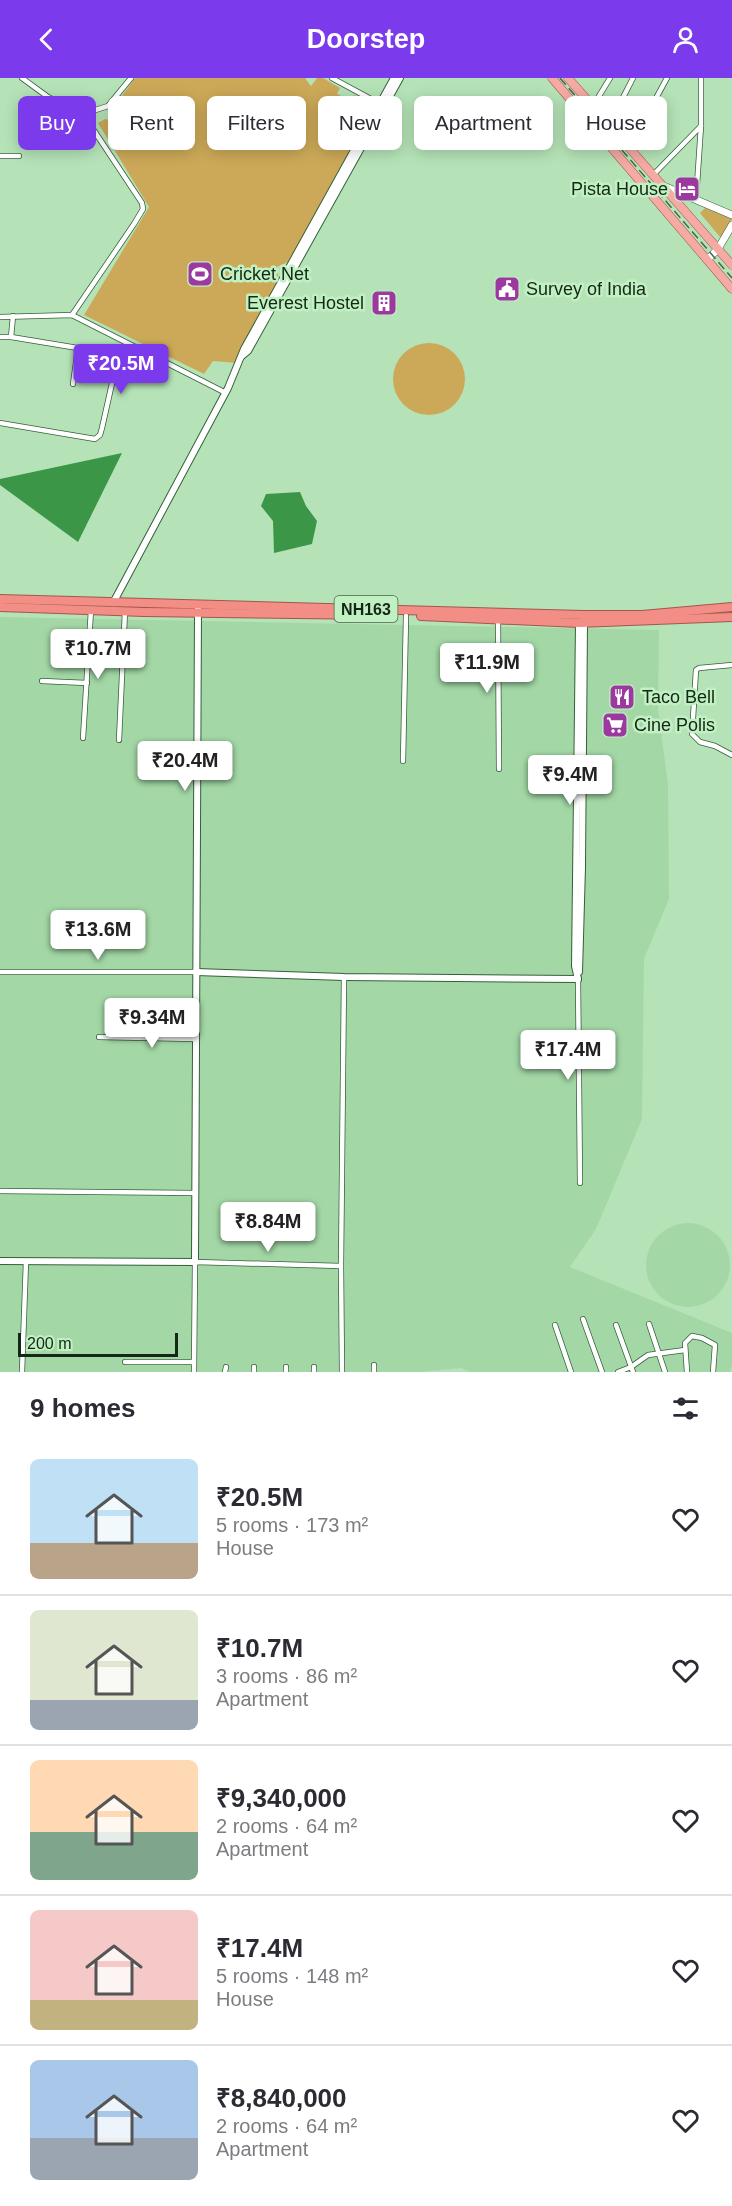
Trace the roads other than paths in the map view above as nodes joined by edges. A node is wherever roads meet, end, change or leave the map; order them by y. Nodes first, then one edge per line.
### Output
1 (22, 78) edge
2 (131, 78) edge
3 (332, 78) edge
4 (394, 78) edge
5 (400, 78) edge
6 (552, 78) edge
7 (568, 78) edge
8 (610, 78) edge
9 (633, 78) edge
10 (667, 78) edge
11 (701, 78) edge
12 (47, 96) edge
13 (365, 96) edge
14 (384, 96) edge
15 (584, 96) edge
16 (599, 96) edge
17 (624, 96) edge
18 (657, 96) edge
19 (96, 110) edge
20 (701, 126) junction
21 (96, 134) edge
22 (354, 150) edge
23 (631, 150) edge
24 (0, 156) edge
25 (19, 156) dead end
26 (654, 174) junction
27 (666, 187) junction
28 (696, 200) junction
29 (732, 215) edge
30 (732, 225) edge
31 (718, 249) junction
32 (708, 259) junction
33 (732, 265) edge
34 (732, 289) edge
35 (72, 315) junction
36 (0, 316) edge
37 (13, 316) junction
38 (0, 337) edge
39 (11, 337) junction
40 (78, 348) junction
41 (242, 357) junction
42 (73, 384) dead end
43 (226, 393) junction
44 (0, 423) edge
45 (0, 599) edge
46 (0, 607) edge
47 (112, 607) junction
48 (732, 608) edge
49 (198, 609) junction
50 (91, 610) junction
51 (125, 611) junction
52 (406, 616) junction
53 (732, 617) edge
54 (498, 620) junction
55 (582, 623) junction
56 (732, 665) edge
57 (42, 681) dead end
58 (87, 683) junction
59 (84, 738) dead end
60 (119, 740) dead end
61 (732, 755) edge
62 (403, 762) dead end
63 (499, 769) dead end
64 (0, 972) edge
65 (196, 972) junction
66 (344, 977) junction
67 (578, 979) junction
68 (99, 1037) dead end
69 (196, 1039) junction
70 (580, 1183) dead end
71 (0, 1191) edge
72 (195, 1193) junction
73 (0, 1260) edge
74 (26, 1261) junction
75 (195, 1262) junction
76 (341, 1266) junction
77 (583, 1319) dead end
78 (649, 1324) dead end
79 (555, 1325) dead end
80 (616, 1325) dead end
81 (685, 1350) junction
82 (659, 1353) junction
83 (125, 1362) dead end
84 (194, 1362) junction
85 (374, 1365) dead end
86 (632, 1370) edge
87 (22, 1372) edge
88 (194, 1372) edge
89 (342, 1372) edge
90 (374, 1372) edge
91 (571, 1372) edge
92 (602, 1372) edge
93 (618, 1372) edge
94 (665, 1372) edge
95 (687, 1372) edge
96 (713, 1372) edge

1 - 12 street
2 - 19 street
3 - 13 street
4 - 14 street
5 - 41 street
6 - 32 main road
7 - 15 main road
8 - 16 street
9 - 17 street
10 - 18 street
11 - 20 street
20 - 26 street
20 - 28 street
21 - 35 street
22 - 41 street
23 - 26 main road
24 - 25 street
26 - 27 main road
27 - 28 main road
27 - 31 main road
28 - 29 main road
30 - 31 main road
31 - 32 main road
31 - 33 main road
32 - 34 main road
35 - 37 street
35 - 43 street
36 - 37 street
37 - 39 street
38 - 39 street
39 - 40 street
40 - 42 street
40 - 44 street
41 - 43 street
43 - 47 street
45 - 47 highway, NH163
46 - 50 highway, NH163
47 - 49 highway, NH163
47 - 50 highway, NH163
47 - 51 highway, NH163
48 - 49 highway, NH163
49 - 51 highway, NH163
49 - 52 highway, NH163
49 - 65 street
50 - 58 street
51 - 60 street
52 - 54 highway, NH163
52 - 62 street
53 - 55 highway, NH163
54 - 55 highway, NH163
54 - 63 street
55 - 67 street
56 - 61 street
57 - 58 street
58 - 59 street
64 - 65 street
65 - 66 street
65 - 69 street
66 - 67 street
66 - 76 street
67 - 70 street
68 - 69 street
69 - 72 street
71 - 72 street
72 - 75 street
73 - 74 street
74 - 75 street
74 - 87 street
75 - 76 street
75 - 84 street
76 - 89 street
77 - 92 street
78 - 82 street
79 - 91 street
80 - 86 street
81 - 82 street
81 - 95 street
81 - 96 street
82 - 86 street
82 - 94 street
83 - 84 street
84 - 88 street
85 - 90 street
86 - 93 street

